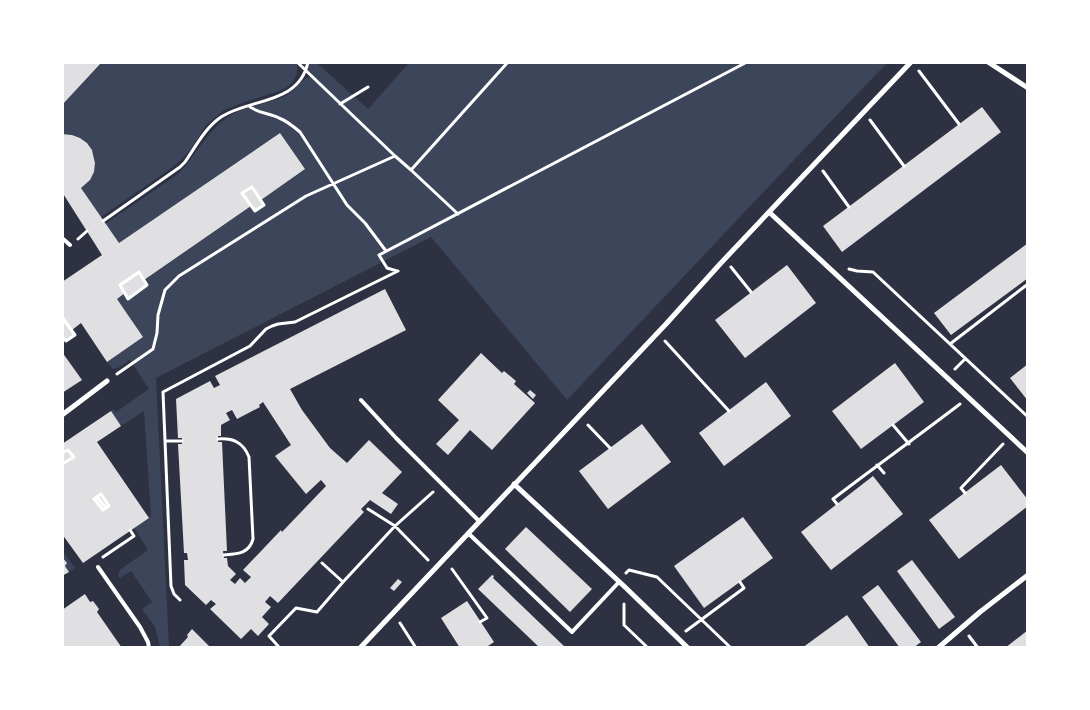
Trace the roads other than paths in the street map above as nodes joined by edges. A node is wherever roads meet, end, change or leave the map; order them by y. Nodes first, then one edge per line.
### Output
1 (911, 62) edge
2 (988, 62) edge
3 (1028, 88) edge
4 (769, 212) junction
5 (62, 238) edge
6 (70, 245) dead end
7 (107, 382) road end
8 (361, 400) dead end
9 (62, 415) edge
10 (1028, 453) edge
11 (514, 484) junction
12 (479, 521) junction
13 (468, 533) junction
14 (98, 567) road end
15 (1028, 575) edge
16 (619, 582) junction
17 (149, 648) edge
18 (360, 648) edge
19 (688, 648) edge
20 (938, 648) edge

1 - 4 street
2 - 3 street
4 - 10 street
4 - 11 street
5 - 6 lane
7 - 9 street
8 - 12 lane
11 - 12 street
11 - 16 street
12 - 13 street
13 - 16 lane
13 - 18 street
14 - 17 lane
15 - 20 street
16 - 19 street

